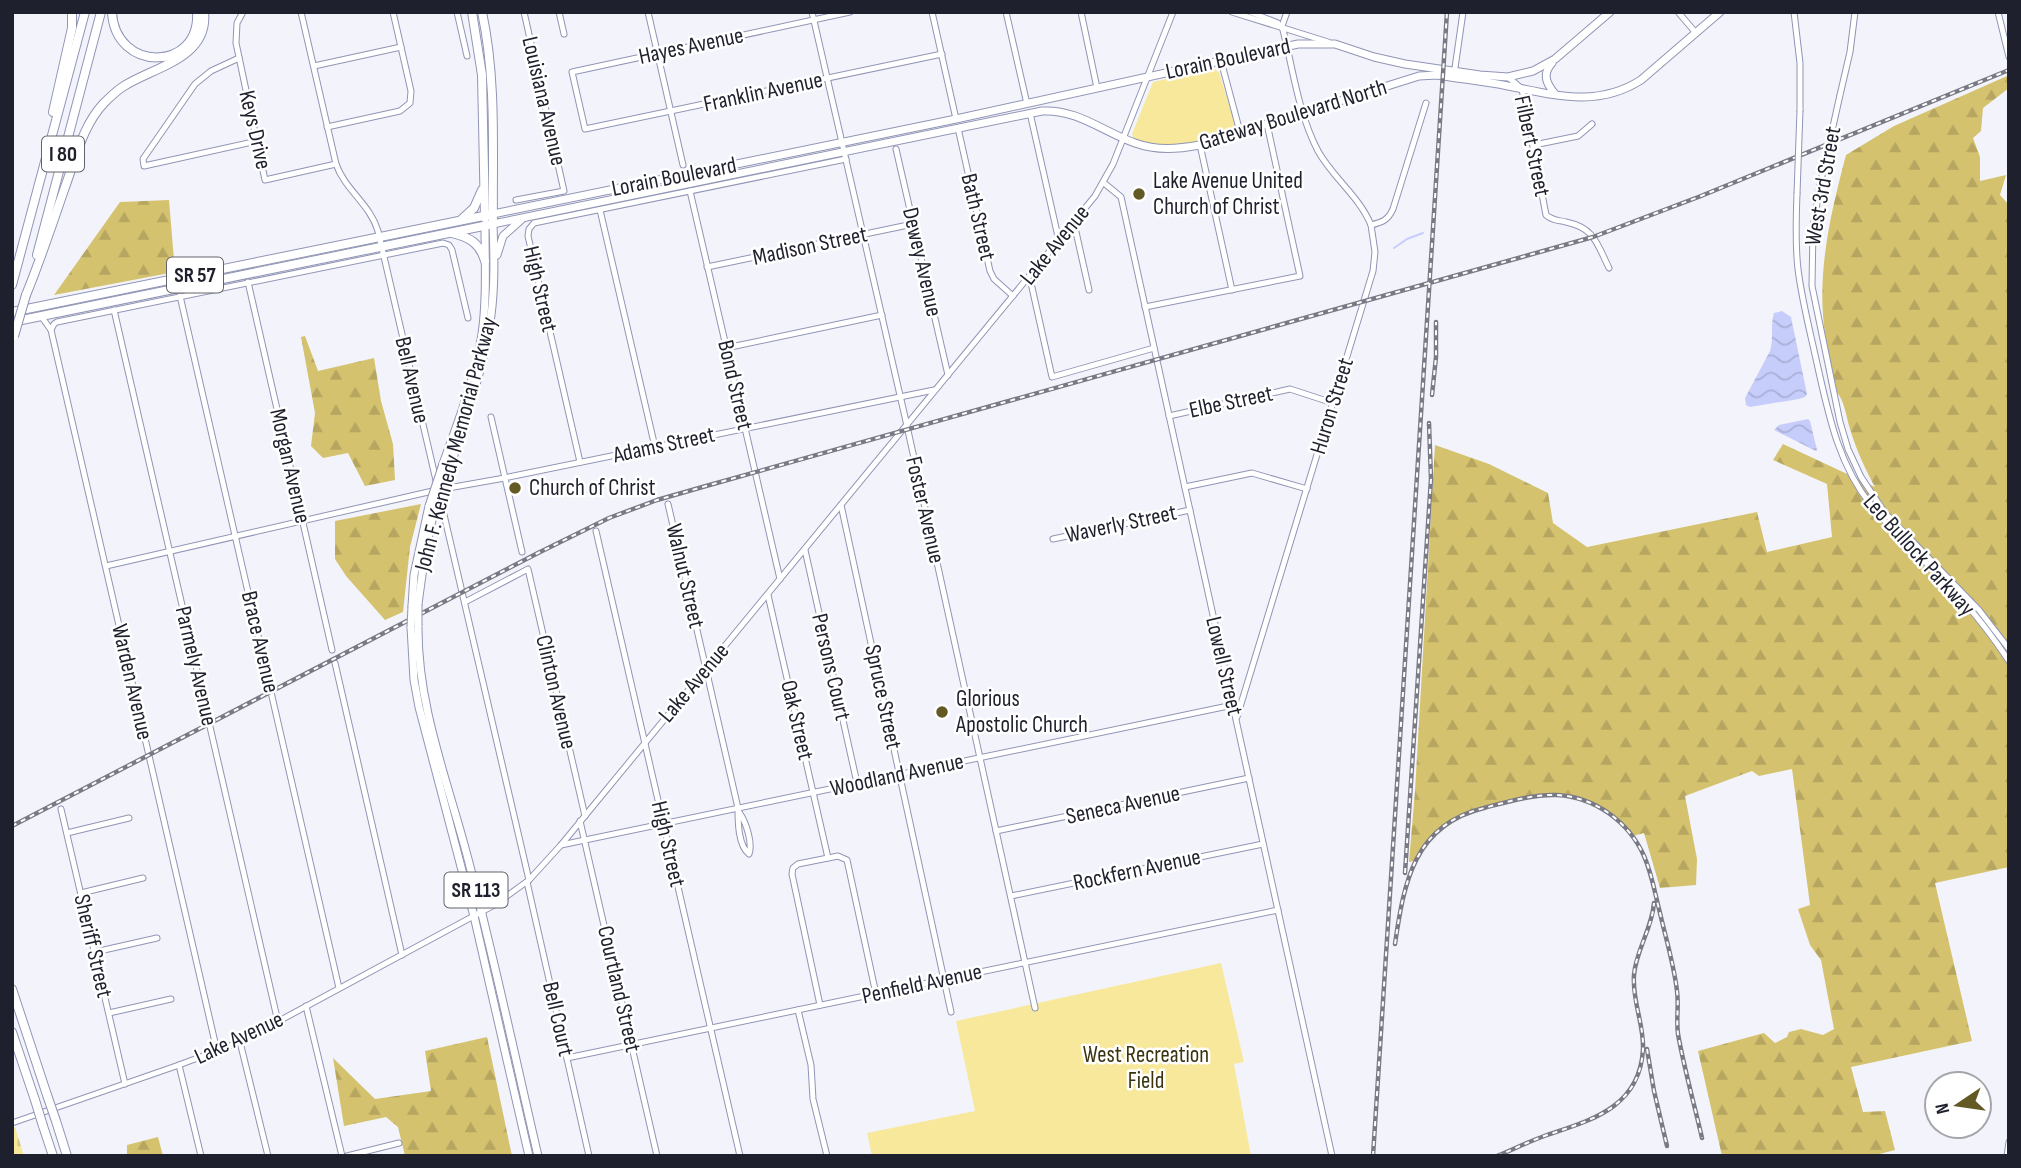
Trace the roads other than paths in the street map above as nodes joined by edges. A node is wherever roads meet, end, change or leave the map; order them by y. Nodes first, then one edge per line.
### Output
1 (72, 12) edge
2 (85, 12) edge
3 (101, 12) edge
4 (112, 12) edge
5 (197, 12) edge
6 (204, 12) edge
7 (243, 12) edge
8 (302, 12) edge
9 (393, 12) edge
10 (457, 12) edge
11 (472, 12) edge
12 (482, 12) edge
13 (524, 12) edge
14 (559, 12) edge
15 (648, 12) edge
16 (812, 12) edge
17 (850, 12) edge
18 (932, 12) edge
19 (1006, 12) edge
20 (1081, 12) edge
21 (1173, 12) edge
22 (1232, 12) edge
23 (1250, 12) edge
24 (1287, 12) edge
25 (1463, 12) edge
26 (1610, 12) edge
27 (1678, 12) edge
28 (1720, 12) edge
29 (1794, 12) edge
30 (1856, 12) edge
31 (1998, 12) edge
32 (814, 20) junction
33 (1280, 26) junction
34 (1696, 33) junction
35 (564, 34) dead end
36 (1335, 44) junction
37 (1287, 46) junction
38 (401, 47) junction
39 (658, 53) junction
40 (942, 54) junction
41 (467, 55) dead end
42 (2009, 57) edge
43 (239, 58) junction
44 (1555, 60) junction
45 (1221, 61) junction
46 (1395, 62) junction
47 (314, 66) junction
48 (1453, 74) junction
49 (1148, 76) junction
50 (1508, 77) junction
51 (827, 78) junction
52 (1396, 83) junction
53 (1097, 88) junction
54 (1522, 89) junction
55 (1555, 94) junction
56 (1426, 103) dead end
57 (1027, 104) junction
58 (671, 112) junction
59 (1303, 112) junction
60 (1030, 113) junction
61 (1069, 114) joint
62 (956, 119) junction
63 (1267, 124) junction
64 (1592, 124) dead end
65 (327, 127) junction
66 (958, 128) junction
67 (584, 129) joint
68 (1240, 132) junction
69 (1123, 138) junction
70 (257, 141) junction
71 (842, 143) junction
72 (1200, 145) junction
73 (1534, 145) junction
74 (896, 149) dead end
75 (845, 155) junction
76 (336, 164) junction
77 (683, 165) dead end
78 (1104, 183) junction
79 (484, 184) junction
80 (690, 191) junction
81 (516, 200) dead end
82 (33, 207) junction
83 (600, 210) junction
84 (489, 215) junction
85 (524, 217) junction
86 (454, 223) junction
87 (1074, 223) junction
88 (913, 224) junction
89 (489, 225) junction
90 (1371, 225) junction
91 (449, 233) junction
92 (864, 235) junction
93 (1059, 241) junction
94 (381, 247) junction
95 (485, 261) junction
96 (707, 267) junction
97 (1609, 268) dead end
98 (494, 269) junction
99 (1027, 279) junction
100 (248, 282) junction
101 (12, 285) edge
102 (1088, 290) dead end
103 (1232, 290) junction
104 (26, 295) junction
105 (180, 296) junction
106 (1013, 296) junction
107 (1145, 307) junction
108 (114, 310) junction
109 (12, 312) edge
110 (882, 315) junction
111 (41, 316) junction
112 (468, 318) dead end
113 (12, 322) edge
114 (51, 330) junction
115 (13, 339) edge
116 (726, 348) junction
117 (1154, 348) junction
118 (948, 375) junction
119 (936, 390) junction
120 (900, 397) junction
121 (1835, 402) joint
122 (1333, 403) junction
123 (1169, 416) junction
124 (491, 417) dead end
125 (907, 425) junction
126 (745, 429) junction
127 (655, 447) junction
128 (580, 463) junction
129 (446, 467) junction
130 (506, 478) junction
131 (1185, 487) junction
132 (1307, 489) junction
133 (437, 490) junction
134 (668, 504) dead end
135 (841, 505) junction
136 (1189, 510) junction
137 (303, 522) junction
138 (596, 531) dead end
139 (235, 536) junction
140 (1053, 539) dead end
141 (805, 550) junction
142 (170, 552) junction
143 (522, 552) dead end
144 (106, 566) junction
145 (780, 579) junction
146 (768, 594) junction
147 (464, 602) junction
148 (415, 605) junction
149 (2009, 649) edge
150 (332, 650) dead end
151 (2009, 661) edge
152 (335, 663) dead end
153 (706, 668) junction
154 (1233, 705) junction
155 (1236, 720) junction
156 (645, 743) junction
157 (981, 758) junction
158 (900, 775) junction
159 (1249, 779) junction
160 (857, 783) junction
161 (813, 792) junction
162 (61, 809) dead end
163 (738, 810) junction
164 (129, 818) dead end
165 (582, 819) junction
166 (664, 824) junction
167 (996, 831) junction
168 (67, 833) junction
169 (584, 840) junction
170 (1263, 844) junction
171 (561, 845) junction
172 (828, 858) junction
173 (143, 878) dead end
174 (528, 881) junction
175 (81, 893) junction
176 (1011, 896) junction
177 (1278, 910) junction
178 (478, 914) junction
179 (157, 938) dead end
180 (94, 952) junction
181 (402, 955) junction
182 (1025, 963) junction
183 (944, 980) junction
184 (339, 988) junction
185 (12, 989) edge
186 (876, 994) junction
187 (171, 999) dead end
188 (820, 1005) junction
189 (306, 1006) junction
190 (1035, 1008) dead end
191 (798, 1010) junction
192 (951, 1012) dead end
193 (108, 1013) junction
194 (278, 1022) junction
195 (711, 1028) junction
196 (12, 1032) edge
197 (240, 1042) junction
198 (632, 1044) junction
199 (217, 1051) junction
200 (567, 1058) junction
201 (179, 1065) junction
202 (125, 1084) junction
203 (12, 1123) edge
204 (2009, 1142) edge
205 (399, 1143) dead end
206 (53, 1156) edge
207 (67, 1156) edge
208 (201, 1156) edge
209 (268, 1156) edge
210 (345, 1156) edge
211 (530, 1156) edge
212 (538, 1156) edge
213 (589, 1156) edge
214 (657, 1156) edge
215 (740, 1156) edge
216 (827, 1156) edge
217 (1332, 1156) edge
218 (2007, 1156) edge

1 - 82 highway
2 - 82 highway, I 80
3 - 104 highway, I 80
4 - 5 highway
6 - 104 highway
7 - 43 street, Keys Drive
8 - 47 street, Bell Avenue
9 - 38 street
10 - 41 street
11 - 79 highway, John F. Kennedy Memorial Parkway
12 - 84 highway, John F. Kennedy Memorial Parkway
13 - 81 street, Louisiana Avenue
14 - 35 street
15 - 39 street
16 - 32 street, Foster Avenue
17 - 32 street, Hayes Avenue
18 - 40 street
19 - 57 street
20 - 53 street
21 - 49 street, Lake Avenue
22 - 33 street
23 - 33 street
24 - 33 street
25 - 48 street
26 - 44 main road
27 - 34 street
28 - 34 main road, Gateway Boulevard North
29 - 151 street, Leo Bullock Parkway, bridge
30 - 121 street, West 3rd Street, bridge
31 - 42 street
32 - 39 street, Hayes Avenue
32 - 51 street, Foster Avenue
33 - 36 street
33 - 37 street
34 - 55 main road, Gateway Boulevard North
36 - 37 main road, Lorain Boulevard
36 - 46 main road, Lorain Boulevard
37 - 45 main road, Lorain Boulevard
37 - 59 street
38 - 47 street
38 - 65 street
39 - 58 street
39 - 67 street, Hayes Avenue
40 - 51 street, Franklin Avenue
40 - 62 street
43 - 70 street, Keys Drive
43 - 70 street
44 - 50 main road
44 - 55 main road
45 - 49 main road, Lorain Boulevard
45 - 68 street
46 - 48 main road, Lorain Boulevard
46 - 52 main road
47 - 65 street, Bell Avenue
48 - 50 main road
48 - 52 main road, Gateway Boulevard North
48 - 54 main road, Gateway Boulevard North
49 - 53 main road, Lorain Boulevard
49 - 69 street, Lake Avenue
50 - 54 street, Filbert Street
51 - 58 street, Franklin Avenue
51 - 71 street, Foster Avenue
52 - 59 main road, Gateway Boulevard North
53 - 57 main road, Lorain Boulevard
54 - 55 main road, Gateway Boulevard North
54 - 73 street, Filbert Street
56 - 90 street
57 - 62 main road, Lorain Boulevard
58 - 67 street, Franklin Avenue
58 - 77 street
59 - 63 main road, Gateway Boulevard North
59 - 90 street
60 - 61 main road, Lorain Boulevard
60 - 66 main road, Lorain Boulevard
60 - 93 street
61 - 69 main road, Gateway Boulevard North
62 - 71 main road, Lorain Boulevard
63 - 68 main road, Gateway Boulevard North
63 - 103 street
64 - 73 street
65 - 76 street, Bell Avenue
66 - 75 main road, Lorain Boulevard
66 - 106 street, Bath Street
68 - 72 main road, Gateway Boulevard North
69 - 72 main road, Gateway Boulevard North
69 - 78 street, Lake Avenue
70 - 76 street, Keys Drive
71 - 75 street, Foster Avenue
71 - 84 main road, Lorain Boulevard
72 - 103 street
73 - 97 street, Filbert Street
74 - 88 street, Dewey Avenue
75 - 80 street, Lorain Boulevard
75 - 85 main road, Lorain Boulevard
75 - 92 street, Foster Avenue
76 - 94 street, Bell Avenue
78 - 87 street, Lake Avenue
78 - 107 street, Lowell Street
79 - 84 highway, John F. Kennedy Memorial Parkway
79 - 86 highway
80 - 83 street, Lorain Boulevard
80 - 96 street, Bond Street
82 - 101 highway, I 80
83 - 127 street
83 - 128 street, High Street
84 - 86 highway, Lorain Boulevard
84 - 89 highway, John F. Kennedy Memorial Parkway
85 - 89 main road, Lorain Boulevard
85 - 98 main road
86 - 94 highway, Lorain Boulevard / SR 57
87 - 93 street, Lake Avenue
87 - 102 street
88 - 92 street, Madison Street
88 - 118 street, Dewey Avenue
89 - 91 highway, Lorain Boulevard / SR 57
89 - 95 main road, John F. Kennedy Memorial Parkway / SR 113
89 - 98 main road, John F. Kennedy Memorial Parkway / SR 113
90 - 122 street, Huron Street
91 - 94 highway, Lorain Boulevard / SR 57
91 - 95 highway
92 - 96 street, Madison Street
92 - 110 street, Foster Avenue
93 - 99 street, Lake Avenue
94 - 100 street, Lorain Boulevard
94 - 109 highway, Lorain Boulevard / SR 57
94 - 111 highway, Lorain Boulevard / SR 57
94 - 112 street, Lorain Boulevard
94 - 133 street, Bell Avenue
95 - 129 main road, John F. Kennedy Memorial Parkway / SR 113
96 - 116 street, Bond Street
98 - 129 main road, John F. Kennedy Memorial Parkway / SR 113
99 - 106 street, Lake Avenue
99 - 117 street
100 - 105 street, Lorain Boulevard
100 - 137 street, Morgan Avenue
103 - 107 street
104 - 115 highway, I 80, bridge
105 - 108 street, Lorain Boulevard
105 - 139 street, Brace Avenue
106 - 118 street, Lake Avenue
107 - 117 street, Lowell Street
108 - 114 street, Lorain Boulevard
108 - 142 street, Parmely Avenue
110 - 116 street
110 - 120 street, Foster Avenue
111 - 113 highway, Lorain Boulevard / SR 57
111 - 114 street, Warden Avenue
114 - 144 street, Warden Avenue
116 - 126 street, Bond Street
117 - 123 street, Lowell Street
118 - 119 street, Lake Avenue
119 - 120 street, Adams Street
119 - 125 street, Lake Avenue
120 - 125 street, Foster Avenue
120 - 126 street, Adams Street
121 - 149 street, Leo Bullock Parkway
122 - 123 street, Elbe Street
122 - 132 street, Huron Street
123 - 131 street, Lowell Street
124 - 130 street
125 - 135 street, Lake Avenue
125 - 157 street, Foster Avenue
126 - 127 street, Adams Street
126 - 145 street, Bond Street
127 - 128 street, Adams Street
128 - 130 street, Adams Street
129 - 148 main road, John F. Kennedy Memorial Parkway / SR 113, bridge
129 - 148 main road, John F. Kennedy Memorial Parkway / SR 113, bridge
130 - 133 street, Adams Street
130 - 143 street
131 - 132 street
131 - 136 street, Lowell Street
132 - 155 street, Huron Street
133 - 137 street, Adams Street
133 - 147 street, Bell Avenue
134 - 153 street, Walnut Street
135 - 141 street, Lake Avenue
135 - 158 street, Spruce Street
136 - 140 street, Waverly Street
136 - 154 street, Lowell Street
137 - 139 street, Adams Street
137 - 150 street, Morgan Avenue
138 - 156 street, High Street
139 - 142 street, Adams Street
139 - 184 street, Brace Avenue
141 - 145 street, Lake Avenue
141 - 160 street, Persons Court
142 - 144 street, Adams Street
142 - 194 street, Parmely Avenue
144 - 199 street, Warden Avenue
145 - 146 street, Lake Avenue
146 - 153 street, Lake Avenue
146 - 161 street, Oak Street
147 - 165 street, Clinton Avenue
147 - 174 street, Bell Avenue
148 - 178 main road, John F. Kennedy Memorial Parkway / SR 113, bridge
152 - 181 street
153 - 156 street, Lake Avenue
153 - 163 street, Walnut Street
154 - 155 street, Lowell Street
154 - 157 street, Woodland Avenue
155 - 159 street, Lowell Street
156 - 165 street, Lake Avenue
156 - 166 street, High Street
157 - 158 street, Woodland Avenue
157 - 167 street, Foster Avenue
158 - 160 street, Woodland Avenue
158 - 183 street, Spruce Street
159 - 167 street, Seneca Avenue
159 - 170 street, Lowell Street
160 - 161 street, Woodland Avenue
161 - 163 street, Woodland Avenue
161 - 172 street, Oak Street
162 - 168 street, Sheriff Street
163 - 163 street, Walnut Street
163 - 166 street, Woodland Avenue
164 - 168 street
165 - 169 street, Courtland Street
165 - 171 street, Lake Avenue
166 - 169 street, Woodland Avenue
166 - 195 street, High Street
167 - 176 street, Foster Avenue
168 - 175 street, Sheriff Street
169 - 171 street, Woodland Avenue
169 - 198 street, Courtland Street
170 - 176 street, Rockfern Avenue
170 - 177 street, Lowell Street
171 - 174 street, Lake Avenue
172 - 186 street
172 - 188 street
173 - 175 street
174 - 178 street, Lake Avenue
174 - 200 street, Bell Court
175 - 180 street, Sheriff Street
176 - 182 street, Foster Avenue
177 - 182 street, Penfield Avenue
177 - 217 street, Lowell Street
178 - 181 street, Lake Avenue
178 - 211 main road, John F. Kennedy Memorial Parkway / SR 113
178 - 212 main road, John F. Kennedy Memorial Parkway / SR 113
179 - 180 street
180 - 193 street, Sheriff Street
181 - 184 street, Lake Avenue
182 - 183 street, Penfield Avenue
182 - 190 street, Foster Avenue
183 - 186 street, Penfield Avenue
183 - 192 street, Spruce Street
184 - 189 street, Lake Avenue
185 - 207 highway, bridge
186 - 188 street, Penfield Avenue
187 - 193 street
188 - 191 street, Penfield Avenue
189 - 194 street, Lake Avenue
189 - 210 street
191 - 195 street, Penfield Avenue
191 - 216 street
193 - 202 street, Sheriff Street
194 - 197 street, Lake Avenue
195 - 198 street, Penfield Avenue
195 - 215 street, High Street
196 - 206 highway, bridge
197 - 199 street, Lake Avenue
197 - 209 street
198 - 200 street, Penfield Avenue
198 - 214 street, Courtland Street
199 - 201 street, Lake Avenue
200 - 213 street, Bell Court
201 - 202 street, Lake Avenue
201 - 208 street
202 - 203 street, Lake Avenue
204 - 218 street
205 - 210 street

